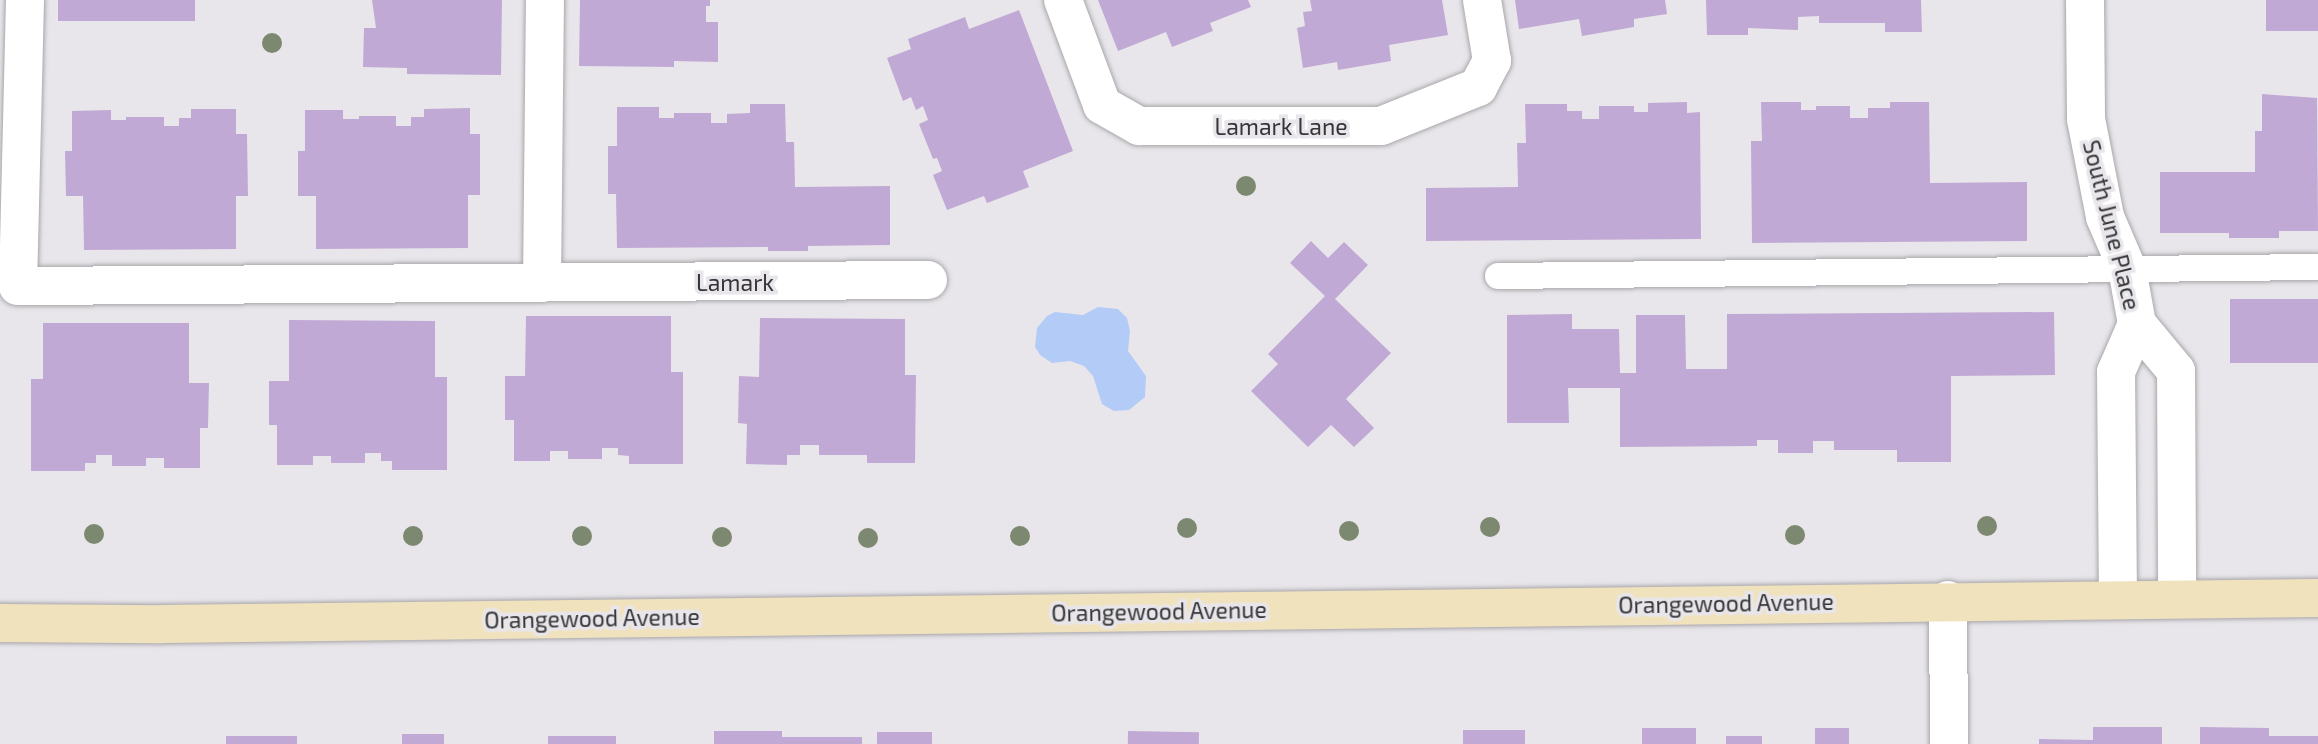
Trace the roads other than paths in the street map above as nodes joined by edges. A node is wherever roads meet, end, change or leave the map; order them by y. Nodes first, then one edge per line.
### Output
1 (24, 0) edge
2 (545, 0) edge
3 (1063, 0) edge
4 (1482, 0) edge
5 (2085, 0) edge
6 (2318, 267) edge
7 (2127, 268) junction
8 (1498, 276) dead end
9 (928, 280) dead end
10 (542, 283) junction
11 (2137, 324) junction
12 (2318, 598) edge
13 (2118, 599) junction
14 (2177, 599) junction
15 (1948, 600) junction
16 (0, 623) edge
17 (1949, 744) edge

1 - 10 street, Lamark
2 - 10 street
3 - 4 street, Lamark Lane
5 - 7 street, South June Place
6 - 7 lane
7 - 8 lane
7 - 11 street, South June Place
9 - 10 street, Lamark
11 - 13 street, South June Place
11 - 14 street, South June Place
12 - 14 main road, Orangewood Avenue
13 - 14 main road, Orangewood Avenue
13 - 15 main road, Orangewood Avenue
15 - 16 main road, Orangewood Avenue
15 - 17 street

